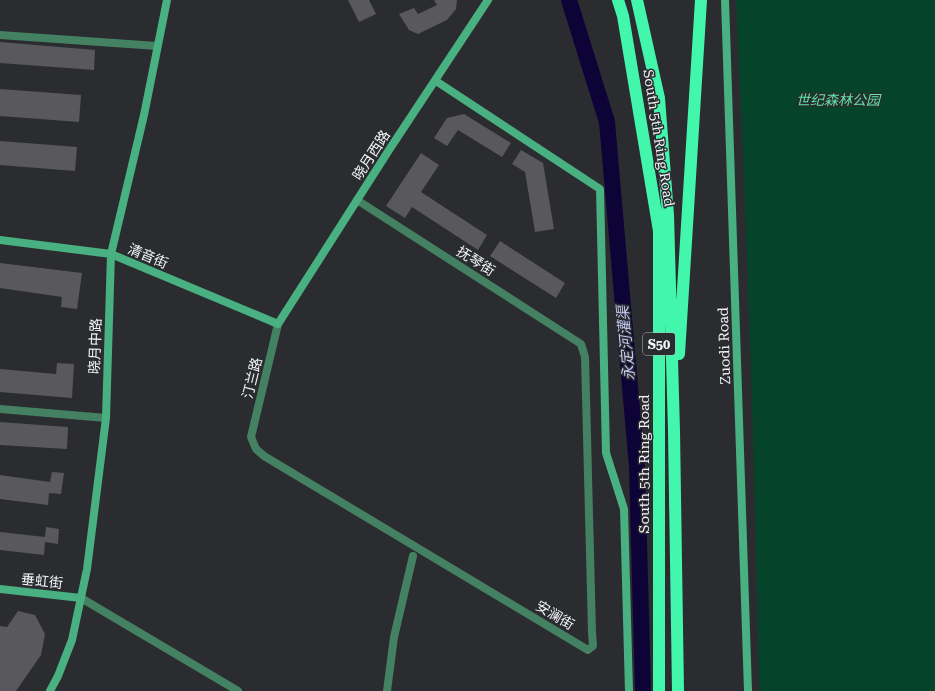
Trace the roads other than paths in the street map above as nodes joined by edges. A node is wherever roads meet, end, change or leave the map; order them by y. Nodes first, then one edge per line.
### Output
1 (167, 0) edge
2 (488, 0) edge
3 (618, 0) edge
4 (637, 0) edge
5 (701, 0) edge
6 (725, 0) edge
7 (0, 36) edge
8 (157, 46) junction
9 (436, 81) junction
10 (357, 200) junction
11 (0, 240) edge
12 (111, 254) junction
13 (278, 324) junction
14 (581, 344) joint
15 (0, 409) edge
16 (106, 418) junction
17 (674, 431) junction
18 (251, 438) joint
19 (413, 556) dead end
20 (0, 590) edge
21 (81, 598) junction
22 (50, 691) edge
23 (238, 691) edge
24 (387, 691) edge
25 (629, 691) edge
26 (659, 691) edge
27 (678, 691) edge
28 (748, 691) edge

1 - 8 street, 晓月中路
2 - 9 street, 晓月西路
3 - 26 highway, South 5th Ring Road / S50
4 - 17 highway, South 5th Ring Road / S50
5 - 17 highway
6 - 28 street, Zuodi Road
7 - 8 street
8 - 12 street, 晓月中路
9 - 10 street, 晓月西路
9 - 25 street
10 - 13 street, 晓月西路
10 - 14 street, 抚琴街
11 - 12 street, 清音街
12 - 13 street, 清音街
12 - 16 street, 晓月中路
13 - 18 street, 汀兰路
14 - 18 street, 安澜街
15 - 16 street
16 - 21 street, 晓月中路
17 - 27 highway, South 5th Ring Road / S50
19 - 24 street
20 - 21 street, 垂虹街
21 - 22 street, 晓月中路
21 - 23 street

